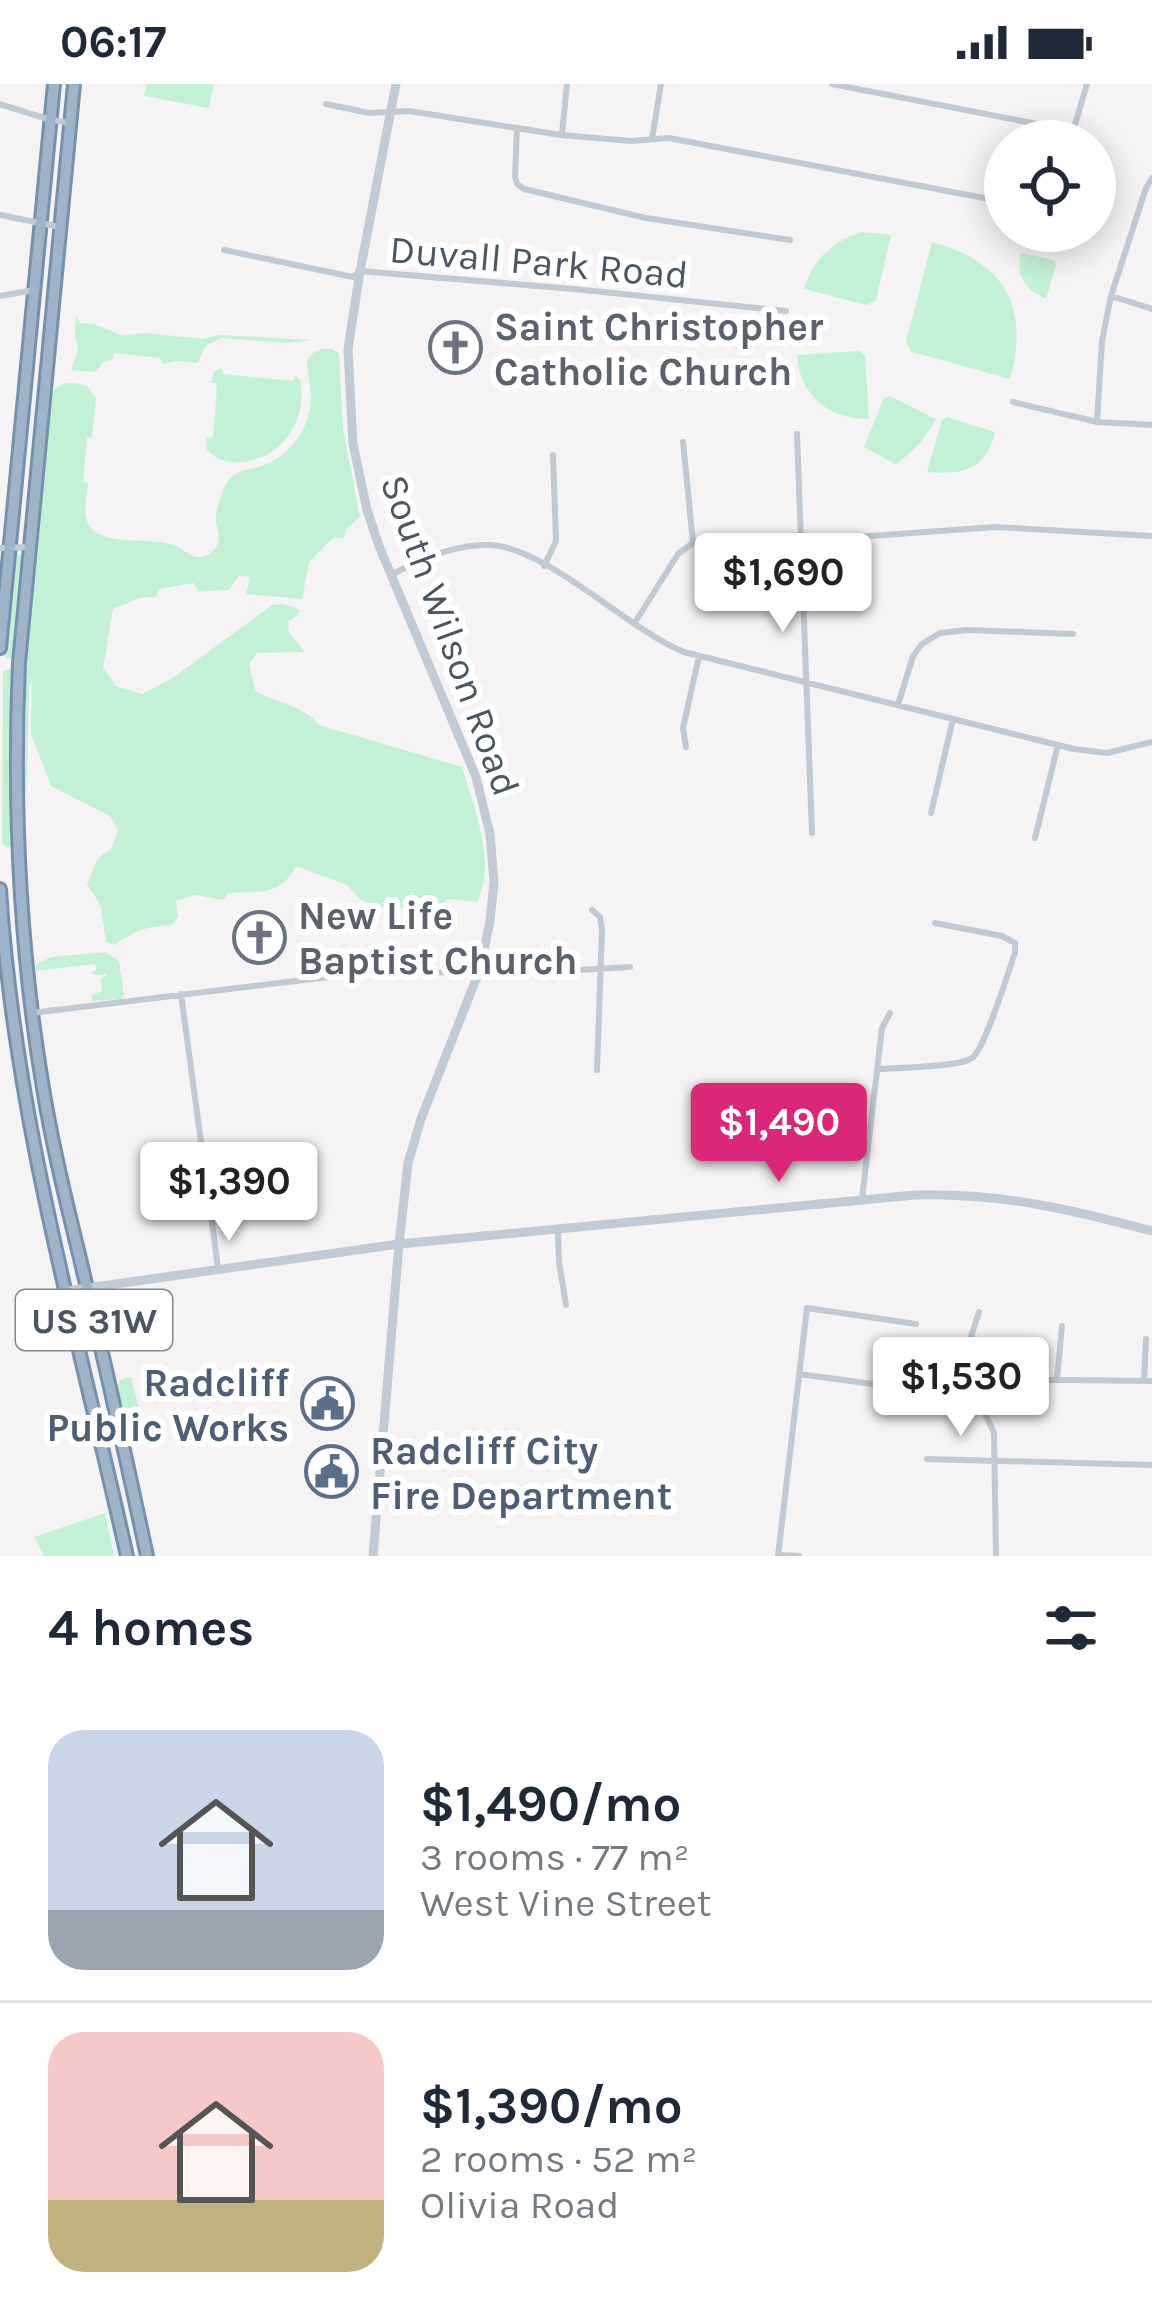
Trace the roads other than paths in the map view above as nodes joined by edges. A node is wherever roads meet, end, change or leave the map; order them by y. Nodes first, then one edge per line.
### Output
1 (54, 84) edge
2 (74, 84) edge
3 (396, 84) edge
4 (567, 84) edge
5 (661, 84) edge
6 (832, 84) edge
7 (1087, 84) edge
8 (0, 104) edge
9 (326, 104) dead end
10 (390, 112) junction
11 (1017, 120) edge
12 (1076, 120) edge
13 (50, 121) junction
14 (70, 123) junction
15 (517, 129) junction
16 (561, 135) junction
17 (652, 139) junction
18 (1152, 178) edge
19 (984, 198) edge
20 (0, 215) edge
21 (40, 224) junction
22 (60, 227) junction
23 (790, 240) dead end
24 (224, 250) dead end
25 (360, 272) junction
26 (55, 285) junction
27 (34, 286) junction
28 (0, 296) edge
29 (1111, 296) junction
30 (1152, 309) edge
31 (786, 310) dead end
32 (1013, 403) dead end
33 (1097, 422) junction
34 (1152, 425) edge
35 (797, 434) dead end
36 (683, 442) dead end
37 (553, 455) dead end
38 (1152, 536) edge
39 (800, 541) junction
40 (693, 543) junction
41 (4, 547) edge
42 (28, 547) junction
43 (544, 566) junction
44 (391, 575) junction
45 (634, 624) junction
46 (1073, 634) dead end
47 (0, 648) edge
48 (699, 656) junction
49 (806, 683) junction
50 (898, 705) junction
51 (953, 718) junction
52 (1152, 742) edge
53 (1058, 745) junction
54 (686, 747) dead end
55 (931, 813) dead end
56 (812, 833) dead end
57 (1036, 838) dead end
58 (0, 890) edge
59 (592, 910) dead end
60 (934, 922) dead end
61 (630, 967) dead end
62 (480, 969) junction
63 (601, 969) junction
64 (181, 994) junction
65 (32, 1013) junction
66 (890, 1013) dead end
67 (878, 1069) junction
68 (597, 1070) dead end
69 (862, 1199) junction
70 (558, 1230) junction
71 (1152, 1231) edge
72 (399, 1244) junction
73 (218, 1268) junction
74 (87, 1288) junction
75 (67, 1291) junction
76 (566, 1306) dead end
77 (980, 1312) dead end
78 (916, 1324) dead end
79 (1062, 1326) dead end
80 (1146, 1339) dead end
81 (799, 1374) junction
82 (968, 1379) junction
83 (1057, 1379) junction
84 (1148, 1381) edge
85 (902, 1388) dead end
86 (927, 1459) dead end
87 (995, 1461) junction
88 (1152, 1465) edge
89 (127, 1556) edge
90 (147, 1556) edge
91 (373, 1556) edge
92 (778, 1556) edge
93 (799, 1556) edge
94 (995, 1556) edge

1 - 13 highway
2 - 14 highway, US 31W
3 - 10 main road, South Wilson Road
4 - 16 street
5 - 17 street
6 - 11 street
7 - 12 street
8 - 13 street
9 - 10 street
10 - 15 street
10 - 25 main road, South Wilson Road
13 - 14 street
13 - 21 highway
14 - 22 highway, US 31W
15 - 16 street
15 - 23 street, Duvall Park Road
16 - 17 street
17 - 19 street
18 - 29 street
20 - 21 street
21 - 22 street
21 - 27 highway
22 - 26 highway, US 31W
24 - 25 street, Duvall Park Road
25 - 31 street, Duvall Park Road
25 - 44 main road, South Wilson Road
26 - 27 street
26 - 42 highway, US 31W
27 - 28 street
27 - 41 highway
29 - 30 street
29 - 33 street
32 - 33 street
33 - 34 street
35 - 39 street
36 - 40 street
37 - 43 street
38 - 39 street
39 - 40 street
39 - 49 street
40 - 45 street
41 - 42 street
41 - 47 highway
42 - 65 highway, US 31W
43 - 44 street
43 - 45 street
44 - 62 main road, South Wilson Road
45 - 48 street
46 - 50 street
48 - 49 street
48 - 54 street
49 - 50 street
49 - 56 street
50 - 51 street
51 - 53 street
51 - 55 street
52 - 53 street
53 - 57 street
58 - 75 highway, US 31W
59 - 63 street
60 - 67 street
61 - 63 street
62 - 63 street
62 - 64 street
62 - 72 main road, South Wilson Road
63 - 68 street
64 - 65 street
64 - 73 street
65 - 74 highway, US 31W
66 - 67 street
67 - 69 street
69 - 70 main road
69 - 71 main road
70 - 72 main road
70 - 76 street
72 - 73 main road
72 - 91 main road, South Wilson Road
73 - 74 main road
74 - 75 main road
74 - 90 highway, US 31W
75 - 89 highway, US 31W
77 - 82 street
78 - 81 street
79 - 83 street
80 - 84 street
81 - 85 street
81 - 92 street
82 - 83 street
82 - 87 street
83 - 84 street
86 - 87 street
87 - 88 street
87 - 94 street
92 - 93 street

